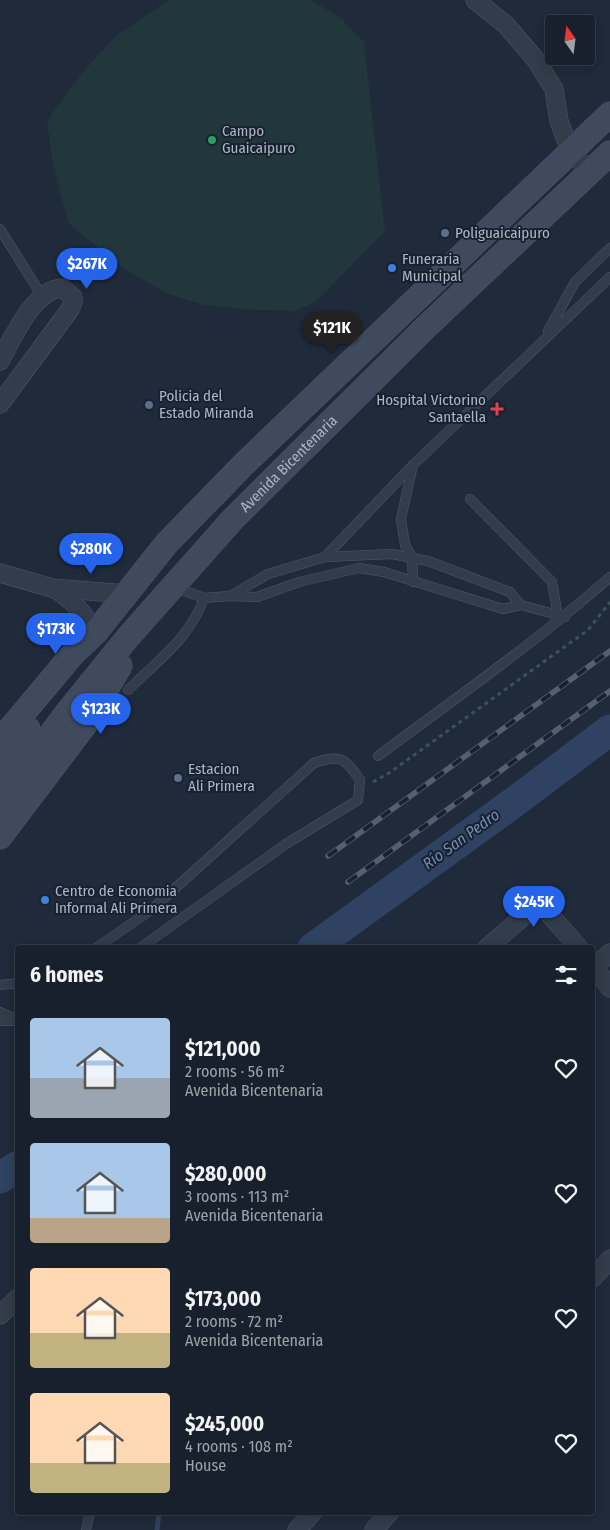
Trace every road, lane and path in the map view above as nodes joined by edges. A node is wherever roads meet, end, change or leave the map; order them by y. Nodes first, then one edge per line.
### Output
1 (475, 0) edge
2 (610, 114) edge
3 (570, 151) junction
4 (610, 153) edge
5 (590, 172) junction
6 (0, 229) edge
7 (610, 248) edge
8 (610, 277) edge
9 (42, 296) junction
10 (544, 339) junction
11 (0, 361) edge
12 (0, 404) edge
13 (413, 465) junction
14 (470, 499) dead end
15 (325, 557) junction
16 (412, 557) junction
17 (0, 573) edge
18 (610, 577) edge
19 (413, 582) junction
20 (52, 588) junction
21 (127, 594) junction
22 (165, 594) junction
23 (229, 596) junction
24 (204, 598) junction
25 (610, 602) edge
26 (521, 605) junction
27 (562, 616) junction
28 (94, 635) junction
29 (128, 690) dead end
30 (61, 703) junction
31 (3, 732) edge
32 (378, 756) dead end
33 (0, 769) edge
34 (360, 780) junction
35 (0, 803) edge
36 (0, 837) edge
37 (100, 945) edge
38 (144, 945) edge
39 (490, 945) edge
40 (575, 945) edge
41 (610, 953) edge
42 (595, 964) edge
43 (595, 969) edge
44 (15, 983) edge
45 (0, 985) edge
46 (610, 988) edge
47 (0, 1012) edge
48 (15, 1019) edge
49 (15, 1020) edge
50 (0, 1021) edge
51 (610, 1259) edge
52 (595, 1276) edge
53 (15, 1301) edge
54 (0, 1316) edge
55 (89, 1515) edge
56 (310, 1515) edge
57 (387, 1515) edge
58 (86, 1530) edge
59 (297, 1530) edge
60 (374, 1530) edge

1 - 3 street
2 - 3 main road, Avenida Bicentenaria
3 - 5 street
3 - 21 main road, Avenida Bicentenaria
4 - 5 main road, Avenida Bicentenaria
5 - 22 main road, Avenida Bicentenaria
6 - 9 lane
7 - 10 lane
8 - 10 lane
9 - 11 street
9 - 12 street
10 - 13 lane
13 - 15 lane
13 - 16 lane
14 - 27 lane
15 - 16 lane
15 - 23 lane
16 - 19 lane
16 - 26 lane
17 - 20 street
18 - 27 lane
19 - 23 lane
19 - 26 lane
20 - 21 street
20 - 28 street
21 - 28 main road, Avenida Bicentenaria
22 - 24 lane
22 - 30 main road, Avenida Bicentenaria
22 - 36 main road
23 - 24 lane
24 - 29 lane
25 - 34 path
26 - 27 lane
27 - 32 lane
28 - 30 main road, Avenida Bicentenaria
28 - 31 main road
30 - 33 main road, Avenida Bicentenaria
30 - 35 main road, Avenida Bicentenaria
34 - 37 lane
34 - 38 lane
39 - 40 street
41 - 42 street
43 - 46 street
44 - 45 lane
47 - 48 lane
49 - 50 lane
51 - 52 street
53 - 54 street
55 - 58 lane
56 - 59 street
57 - 60 street

